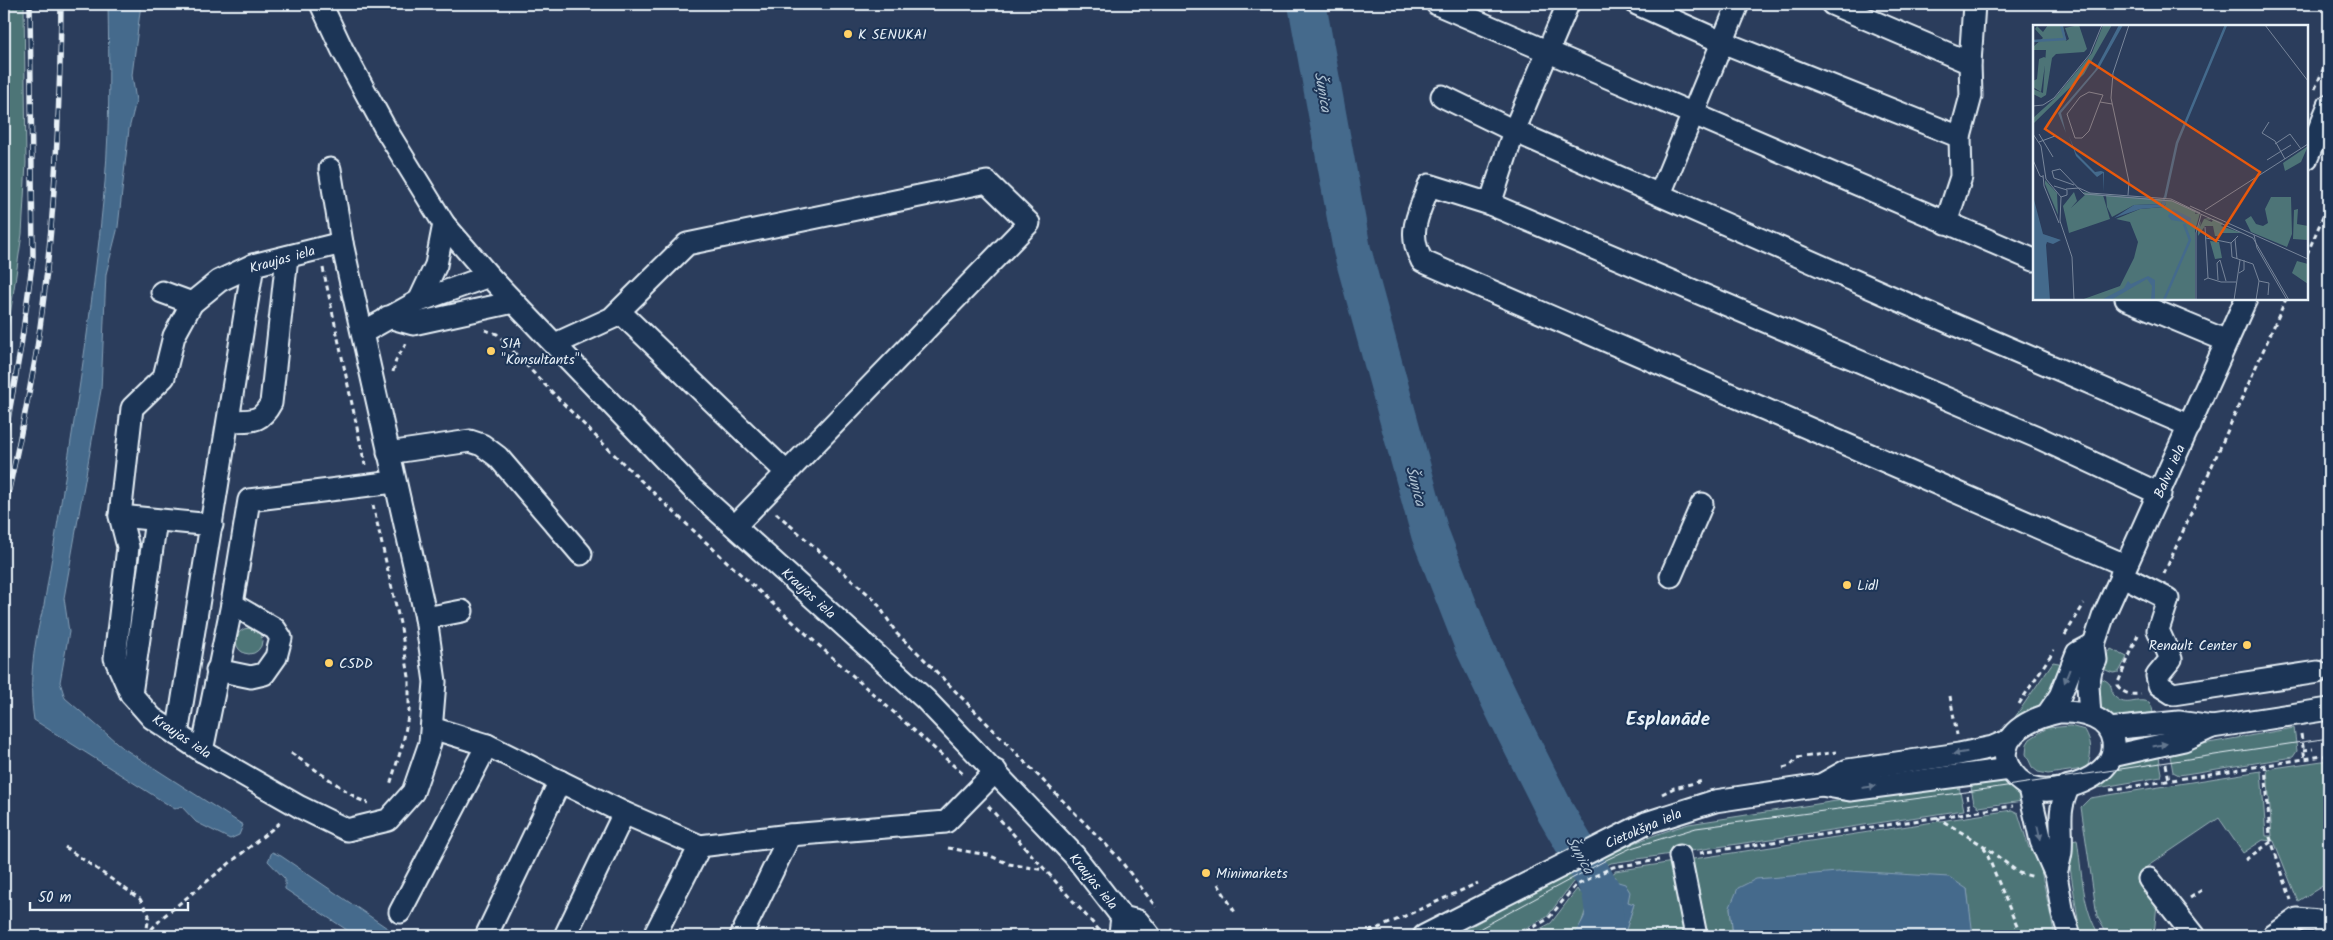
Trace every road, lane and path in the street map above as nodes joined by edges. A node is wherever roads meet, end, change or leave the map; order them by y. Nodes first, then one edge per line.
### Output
1 (321, 4) edge
2 (1437, 4) edge
3 (1568, 4) edge
4 (1637, 4) edge
5 (1738, 4) edge
6 (1832, 4) edge
7 (1974, 4) edge
8 (1722, 42) junction
9 (1548, 51) junction
10 (2329, 55) edge
11 (1970, 63) junction
12 (1442, 96) dead end
13 (2322, 98) edge
14 (1693, 114) junction
15 (1514, 130) junction
16 (1960, 137) junction
17 (2308, 154) edge
18 (330, 169) dead end
19 (1660, 194) junction
20 (2329, 203) edge
21 (1490, 204) junction
22 (1946, 223) junction
23 (444, 224) junction
24 (342, 244) junction
25 (319, 248) junction
26 (2308, 252) edge
27 (287, 258) junction
28 (2033, 260) edge
29 (253, 266) junction
30 (489, 276) junction
31 (162, 292) dead end
32 (2128, 300) edge
33 (2246, 300) edge
34 (2286, 300) edge
35 (419, 301) junction
36 (514, 302) junction
37 (192, 303) junction
38 (620, 312) junction
39 (388, 317) junction
40 (480, 327) dead end
41 (362, 333) junction
42 (408, 341) dead end
43 (2228, 342) junction
44 (555, 344) junction
45 (371, 377) junction
46 (348, 383) junction
47 (229, 420) junction
48 (2190, 426) junction
49 (388, 453) junction
50 (786, 472) junction
51 (220, 474) junction
52 (394, 482) junction
53 (369, 486) junction
54 (2160, 494) junction
55 (249, 500) junction
56 (2194, 502) dead end
57 (1702, 504) dead end
58 (773, 510) dead end
59 (120, 516) junction
60 (156, 520) junction
61 (212, 525) junction
62 (735, 526) junction
63 (581, 554) dead end
64 (2123, 570) junction
65 (1671, 576) dead end
66 (232, 604) junction
67 (462, 611) dead end
68 (426, 618) junction
69 (2094, 644) junction
70 (217, 670) junction
71 (2318, 672) dead end
72 (131, 694) junction
73 (2329, 709) edge
74 (2047, 715) junction
75 (2090, 716) junction
76 (2212, 727) junction
77 (432, 728) junction
78 (2109, 729) junction
79 (2310, 731) dead end
80 (177, 735) junction
81 (2007, 741) junction
82 (487, 745) junction
83 (2313, 748) dead end
84 (2303, 750) junction
85 (202, 751) junction
86 (291, 754) dead end
87 (2329, 755) edge
88 (2112, 756) junction
89 (2304, 759) junction
90 (2264, 766) junction
91 (2010, 769) junction
92 (996, 771) junction
93 (560, 781) junction
94 (1821, 785) junction
95 (2070, 786) junction
96 (2029, 788) junction
97 (389, 789) dead end
98 (979, 789) junction
99 (2106, 791) dead end
100 (371, 804) dead end
101 (2018, 806) dead end
102 (300, 807) junction
103 (624, 813) junction
104 (1935, 817) junction
105 (790, 835) junction
106 (2271, 842) junction
107 (700, 846) junction
108 (1984, 846) junction
109 (65, 847) dead end
110 (948, 848) dead end
111 (1680, 856) junction
112 (2245, 860) dead end
113 (1045, 870) junction
114 (2056, 876) junction
115 (2149, 878) dead end
116 (1480, 882) dead end
117 (1218, 884) dead end
118 (400, 912) dead end
119 (1160, 914) dead end
120 (1236, 914) dead end
121 (2297, 920) junction
122 (1166, 921) dead end
123 (2329, 922) edge
124 (1122, 926) edge
125 (146, 936) edge
126 (486, 936) edge
127 (565, 936) edge
128 (654, 936) edge
129 (741, 936) edge
130 (1101, 936) edge
131 (1150, 936) edge
132 (1176, 936) edge
133 (1361, 936) edge
134 (1424, 936) edge
135 (1518, 936) edge
136 (1696, 936) edge
137 (2022, 936) edge
138 (2070, 936) edge
139 (2194, 936) edge
140 (2273, 936) edge

1 - 23 street, Kraujas iela
2 - 9 street
3 - 9 street
4 - 8 street
5 - 8 street
6 - 11 street
7 - 11 street
8 - 14 street
8 - 16 street
9 - 14 street
9 - 15 street
10 - 13 path
11 - 16 street
12 - 15 street
13 - 17 street
14 - 19 street
14 - 22 street
15 - 19 street
15 - 21 street
16 - 22 street
18 - 24 street
19 - 48 street
20 - 26 path
21 - 54 street
21 - 64 street
22 - 28 street
23 - 30 street, Kraujas iela
23 - 35 street
24 - 25 street, Kraujas iela
24 - 41 street, Kraujas iela
25 - 27 street, Kraujas iela
25 - 46 path
27 - 29 street, Kraujas iela
27 - 47 street
29 - 37 street, Kraujas iela
29 - 47 street
30 - 35 street
30 - 36 street, Kraujas iela
31 - 37 street
32 - 43 street
33 - 43 street, Balvu iela
34 - 56 path
35 - 39 street
36 - 39 street
36 - 44 street, Kraujas iela
37 - 59 street, Kraujas iela
38 - 44 street
38 - 50 street
38 - 50 street
39 - 41 street
40 - 98 path
41 - 45 street, Kraujas iela
42 - 45 path
43 - 48 street, Balvu iela
44 - 62 street, Kraujas iela
45 - 46 path
45 - 49 street, Kraujas iela
46 - 53 path
47 - 51 street
48 - 54 street, Balvu iela
49 - 52 street, Kraujas iela
49 - 63 street
50 - 62 street
51 - 55 street
51 - 61 street
52 - 53 street
52 - 68 street, Kraujas iela
53 - 55 street
53 - 97 path
54 - 64 street, Balvu iela
55 - 66 street
57 - 65 street
58 - 119 path
59 - 60 street
59 - 72 street, Kraujas iela
60 - 61 street
60 - 72 street
61 - 80 street
62 - 92 street, Kraujas iela
64 - 69 street, Balvu iela
64 - 71 street
66 - 70 street
66 - 70 street
67 - 68 street
68 - 77 street, Kraujas iela
69 -> 74 street
69 - 75 street, Balvu iela
70 - 85 street
72 - 80 street, Kraujas iela
73 - 76 street
74 - 75 street
74 - 81 street
75 - 78 street
76 - 78 street
88 -> 76 street
77 - 82 street
77 - 102 street, Kraujas iela
78 - 88 street
79 - 84 path
80 - 85 street, Kraujas iela
81 - 91 street
81 -> 94 street, Cietokšņa iela
82 - 93 street
82 - 118 street
83 - 84 path
84 - 89 path
85 - 102 street, Kraujas iela
86 - 100 path
87 - 89 path
88 - 95 street
89 - 90 path
90 - 99 path
90 - 106 path
94 -> 91 street, Cietokšņa iela
91 - 96 street
92 - 98 street
92 - 124 street, Kraujas iela
93 - 103 street
93 - 126 street
94 - 134 street, Cietokšņa iela
95 - 96 street
95 - 114 street
96 -> 114 street
98 - 105 street
98 - 113 path
101 - 104 path
102 - 125 path
103 - 107 street
103 - 127 street
104 - 108 path
104 - 111 path
105 - 107 street
105 - 129 street
106 - 112 path
106 - 121 path
107 - 128 street
108 - 114 path
108 - 137 path
109 - 125 path
110 - 113 path
111 - 135 path
111 - 136 street
113 - 130 path
114 - 138 street
115 - 139 street
116 - 133 path
117 - 120 path
121 - 123 street
121 - 140 street
122 - 132 path
124 - 131 street, Kraujas iela

